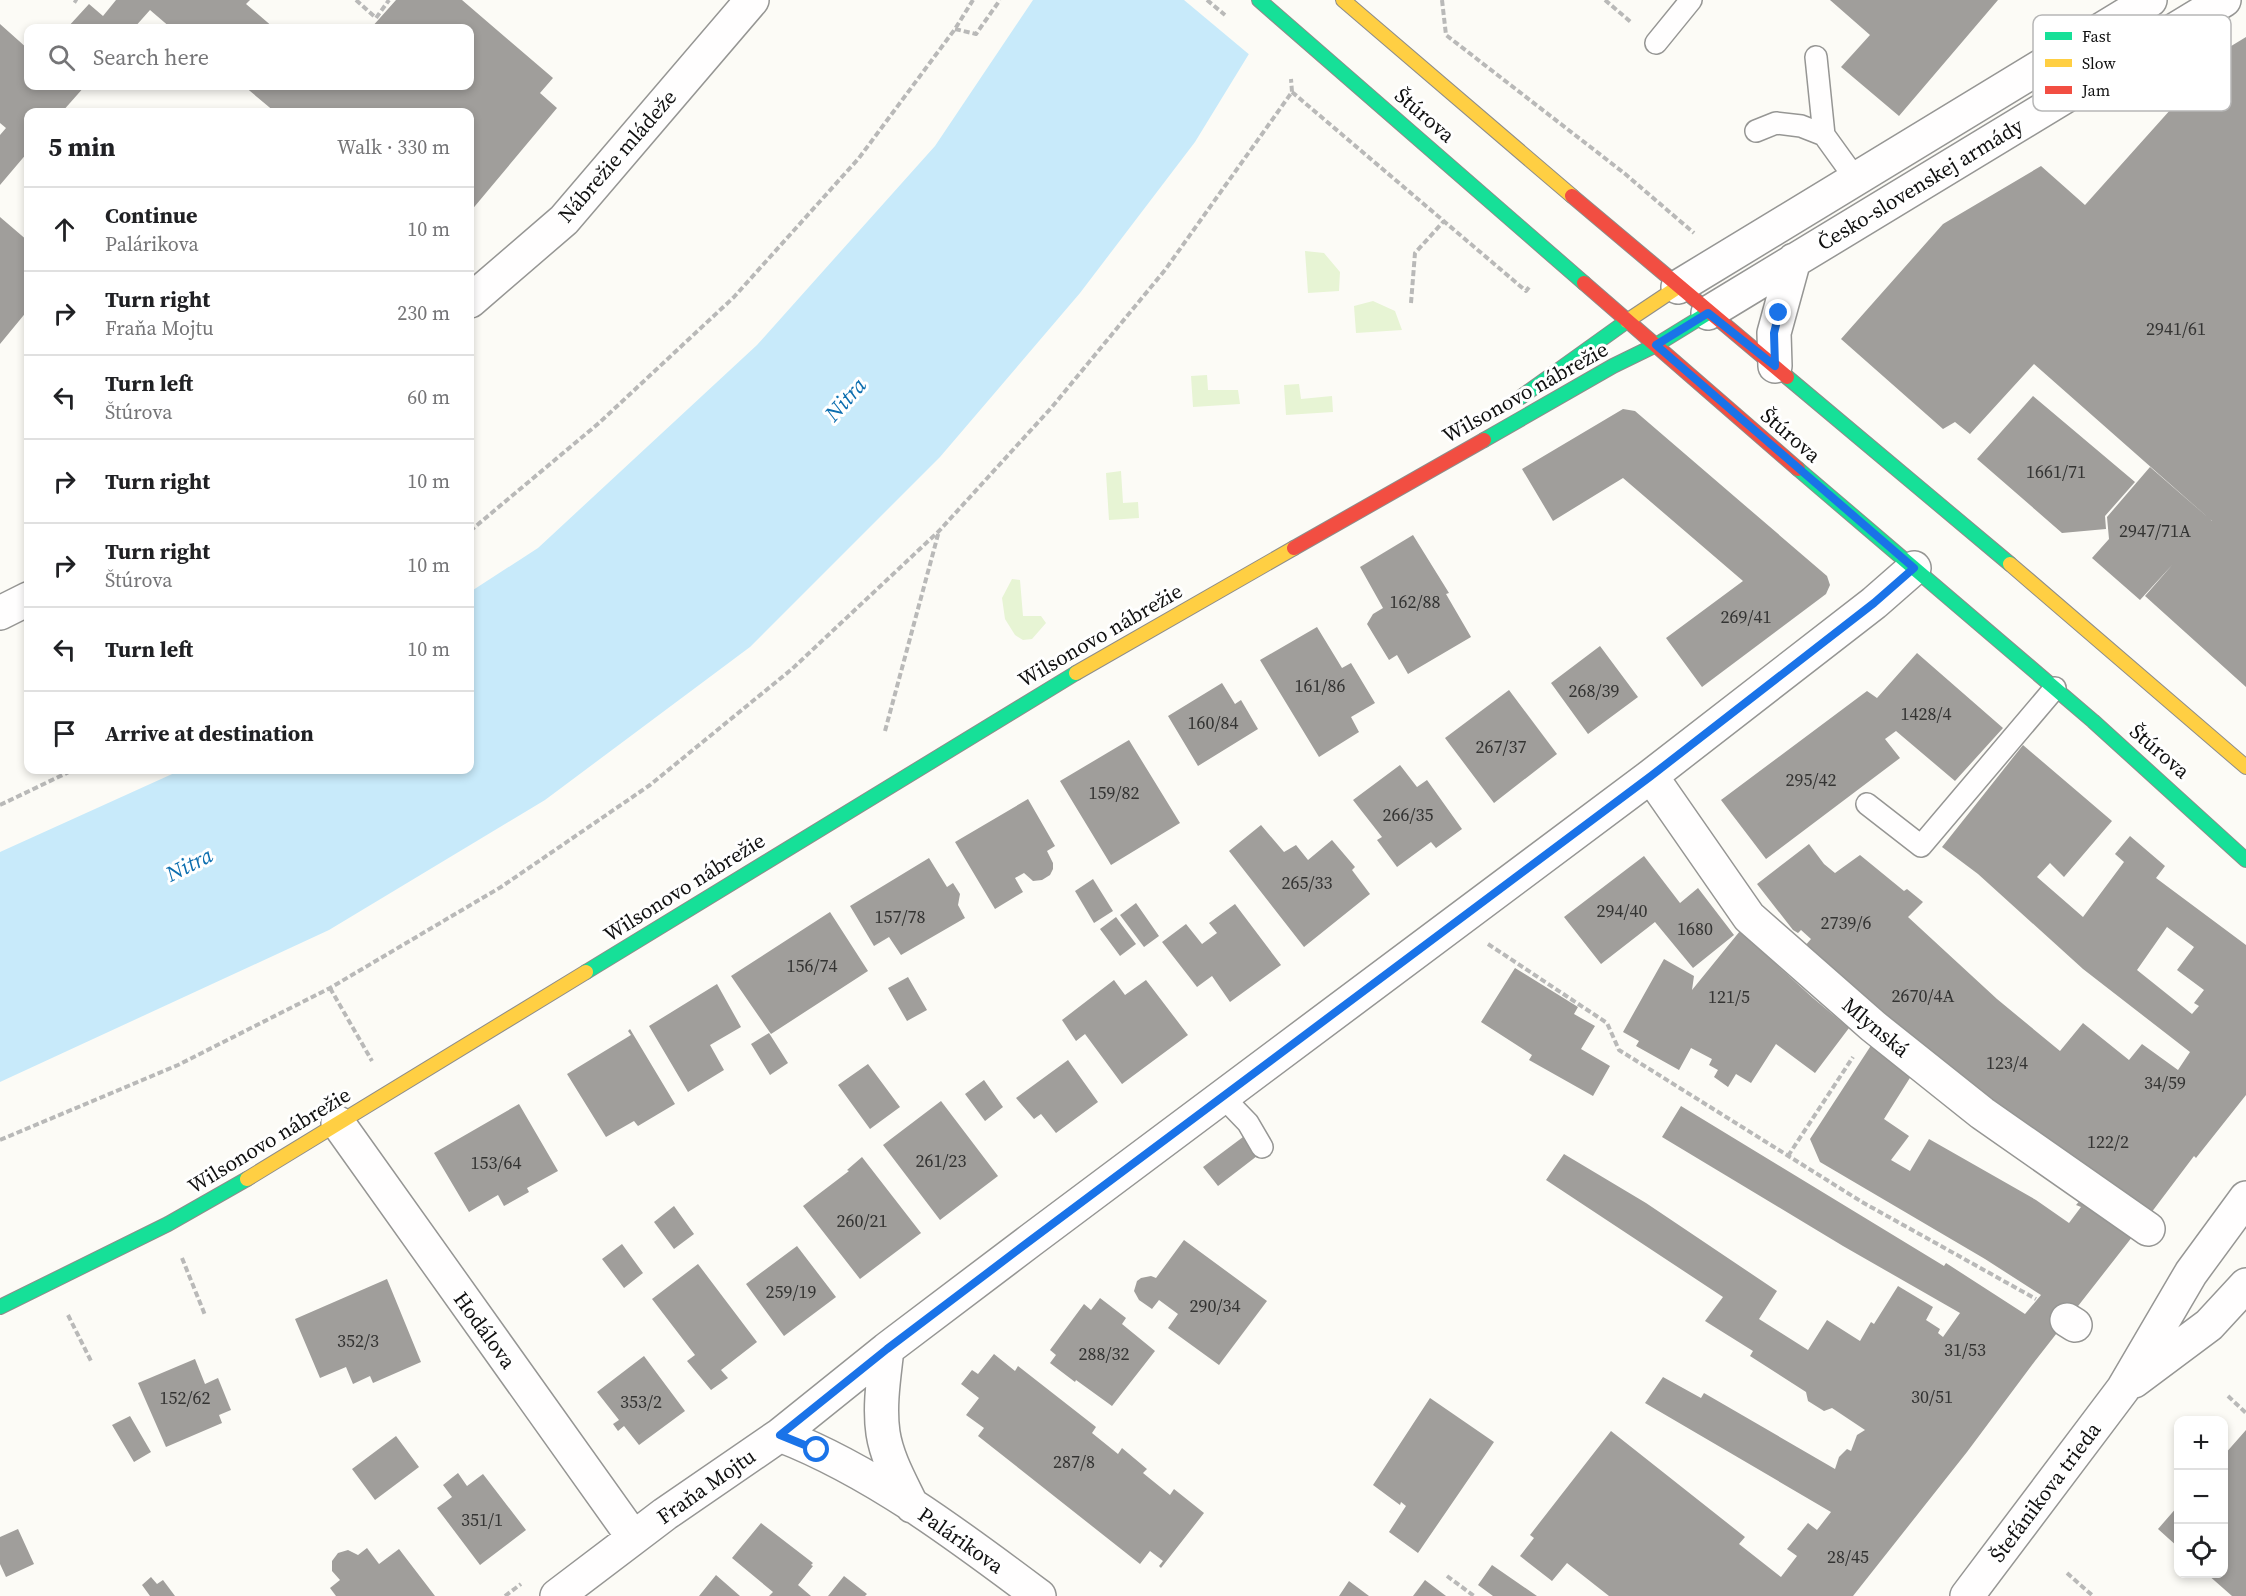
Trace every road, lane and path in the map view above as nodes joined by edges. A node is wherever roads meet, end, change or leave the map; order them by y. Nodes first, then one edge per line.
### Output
1 (356, 0) edge
2 (389, 0) edge
3 (752, 0) edge
4 (973, 0) edge
5 (1000, 0) edge
6 (1259, 0) edge
7 (1343, 0) edge
8 (1442, 0) edge
9 (1691, 0) edge
10 (2150, 0) edge
11 (2224, 0) edge
12 (2125, 15) edge
13 (2199, 15) edge
14 (955, 29) junction
15 (1656, 43) dead end
16 (1816, 57) dead end
17 (2033, 71) edge
18 (1291, 73) dead end
19 (1292, 92) junction
20 (2040, 111) edge
21 (1756, 131) dead end
22 (1824, 135) junction
23 (1855, 178) junction
24 (1444, 221) junction
25 (1698, 236) dead end
26 (1794, 260) junction
27 (1678, 287) junction
28 (1526, 291) dead end
29 (474, 298) edge
30 (1411, 303) dead end
31 (1708, 313) junction
32 (1627, 321) junction
33 (1656, 345) junction
34 (1775, 366) junction
35 (1506, 408) dead end
36 (1488, 421) dead end
37 (1386, 495) junction
38 (474, 528) edge
39 (939, 531) junction
40 (1914, 568) junction
41 (24, 601) edge
42 (0, 614) edge
43 (2055, 688) junction
44 (885, 731) dead end
45 (2246, 767) edge
46 (65, 774) edge
47 (1651, 776) junction
48 (1867, 804) dead end
49 (0, 805) edge
50 (2246, 860) edge
51 (1456, 920) junction
52 (330, 988) junction
53 (1873, 1026) junction
54 (390, 1092) junction
55 (1222, 1096) junction
56 (338, 1123) junction
57 (0, 1140) edge
58 (1262, 1146) dead end
59 (1788, 1156) junction
60 (2246, 1198) edge
61 (168, 1224) junction
62 (2148, 1229) dead end
63 (52, 1282) junction
64 (2246, 1284) edge
65 (2036, 1299) dead end
66 (0, 1307) edge
67 (205, 1316) dead end
68 (887, 1349) junction
69 (92, 1363) dead end
70 (2123, 1389) junction
71 (2228, 1396) dead end
72 (2246, 1413) edge
73 (780, 1435) junction
74 (912, 1506) junction
75 (633, 1537) junction
76 (2067, 1572) dead end
77 (1447, 1576) dead end
78 (556, 1596) edge
79 (1040, 1596) edge
80 (1474, 1596) edge
81 (1967, 1596) edge
82 (2093, 1596) edge

1 - 2 path
3 - 29 street, Nábrežie mládeže
4 - 14 path
5 - 14 path
6 - 32 main road, Štúrova
7 - 27 main road, Štúrova
8 - 25 path
9 - 15 lane
10 - 12 street, Česko-slovenskej armády
11 - 13 street, Česko-slovenskej armády
14 - 38 path
16 - 22 lane
17 - 23 street, Česko-slovenskej armády
18 - 19 path
19 - 24 path
19 - 39 path
20 - 26 street, Česko-slovenskej armády
21 - 22 lane
22 - 23 lane
23 - 27 street, Česko-slovenskej armády
24 - 28 path
24 - 30 path
26 - 31 street, Česko-slovenskej armády
26 - 34 street
27 - 31 main road, Štúrova
27 - 32 main road, Wilsonovo nábrežie
31 - 33 main road, Wilsonovo nábrežie
31 - 34 main road, Štúrova
32 - 33 main road, Štúrova
32 - 35 main road, Wilsonovo nábrežie
33 - 37 main road, Wilsonovo nábrežie
33 - 40 main road, Štúrova
34 - 45 main road, Štúrova
36 - 37 main road, Wilsonovo nábrežie
37 - 54 main road, Wilsonovo nábrežie
39 - 44 path
39 - 52 path
40 - 43 main road, Štúrova
40 - 47 street, Fraňa Mojtu
41 - 42 street
43 - 48 lane
43 - 50 main road, Štúrova
46 - 49 path
47 - 51 street, Fraňa Mojtu
47 - 53 street, Mlynská
51 - 55 street, Fraňa Mojtu
51 - 59 path
52 - 54 path
52 - 57 path
53 - 59 path
53 - 62 street, Mlynská
54 - 56 main road, Wilsonovo nábrežie
55 - 58 lane
55 - 68 street, Fraňa Mojtu
56 - 61 main road, Wilsonovo nábrežie
56 - 75 street, Hodálova
59 - 65 path
60 - 70 street, Štefánikova trieda
61 - 63 main road, Wilsonovo nábrežie
61 - 67 path
63 - 66 main road, Wilsonovo nábrežie
63 - 69 path
64 - 70 street, Štefánikova trieda
68 - 73 street, Fraňa Mojtu
68 - 74 street, Palárikova
70 - 81 street, Štefánikova trieda
71 - 72 path
73 - 74 street, Palárikova
73 - 75 street, Fraňa Mojtu
74 - 79 street, Palárikova
75 - 78 street, Fraňa Mojtu
76 - 82 path
77 - 80 path

